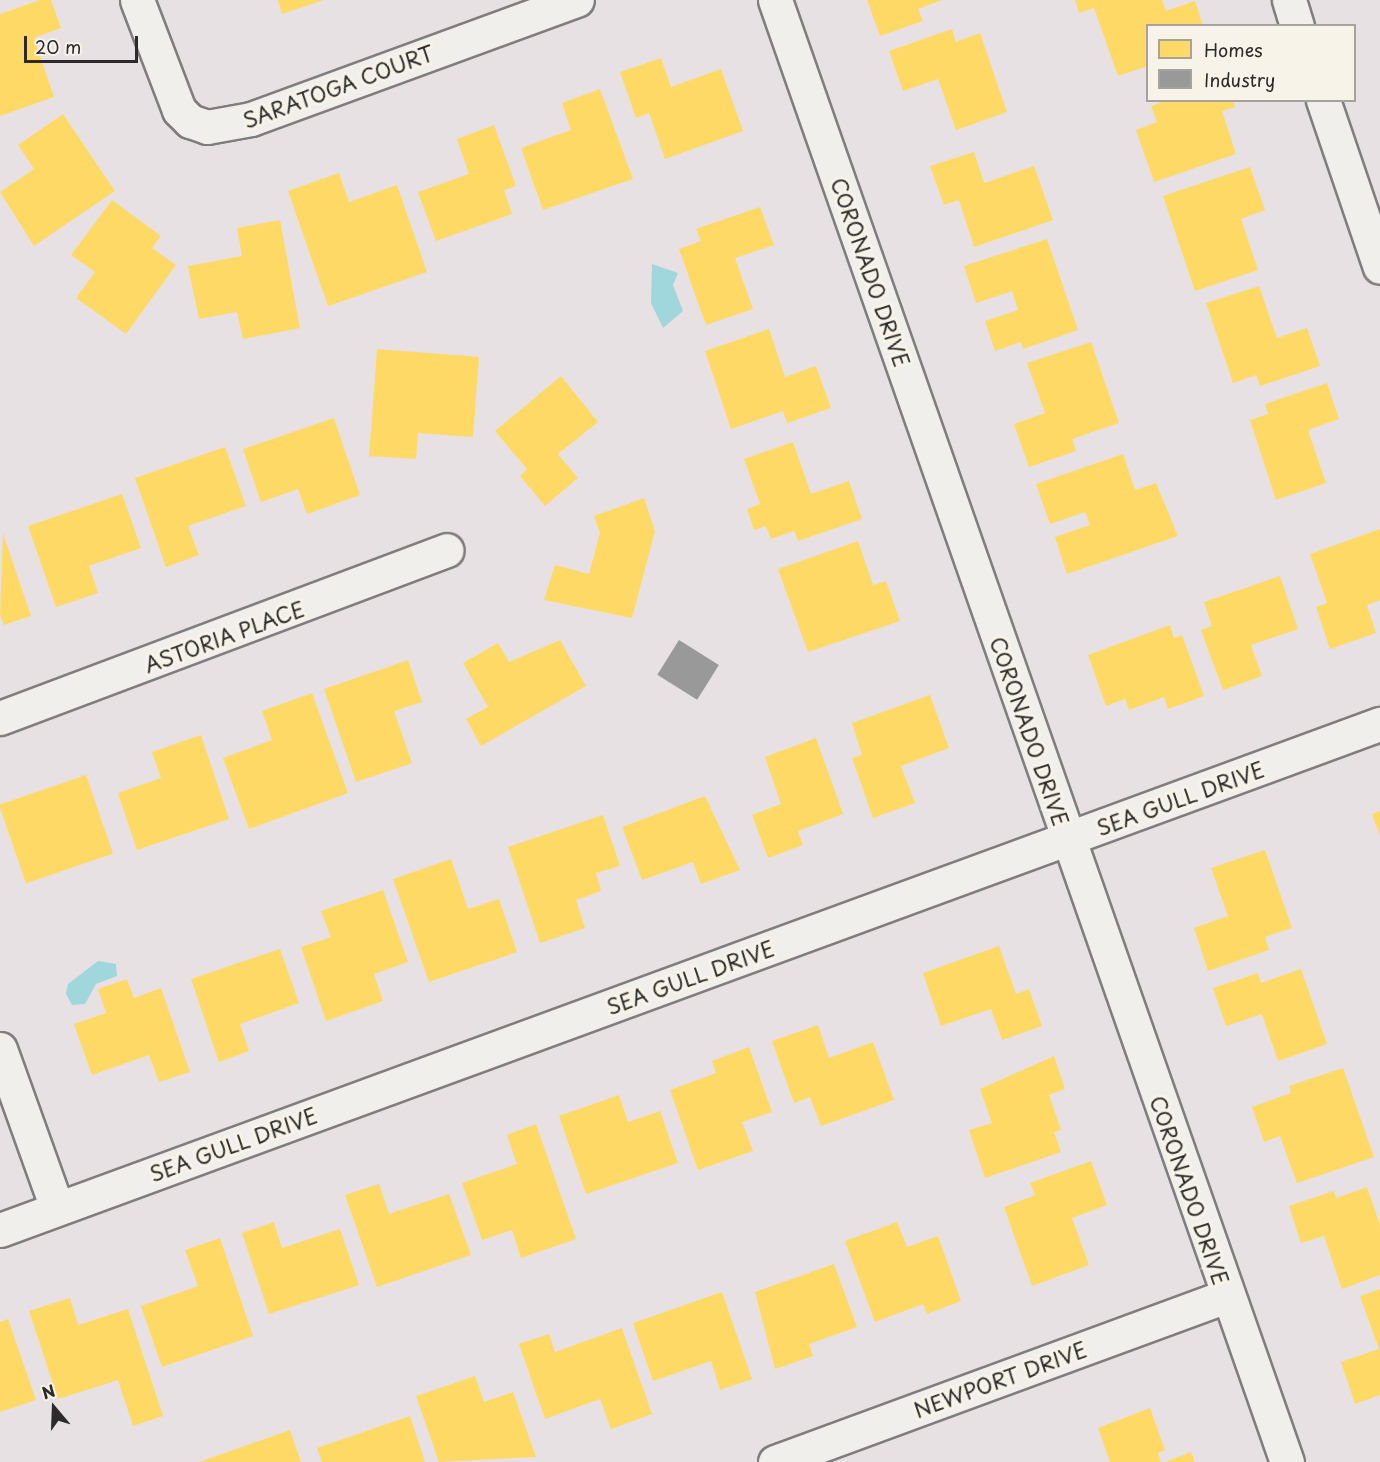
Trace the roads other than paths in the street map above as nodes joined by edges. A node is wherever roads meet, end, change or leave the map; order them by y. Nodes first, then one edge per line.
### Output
1 (137, 0) edge
2 (577, 0) edge
3 (776, 0) edge
4 (1289, 0) edge
5 (1296, 24) edge
6 (1324, 102) edge
7 (1380, 267) edge
8 (446, 550) dead end
9 (0, 718) edge
10 (1380, 724) edge
11 (1067, 839) junction
12 (0, 1049) edge
13 (57, 1208) junction
14 (0, 1230) edge
15 (1226, 1296) junction
16 (775, 1462) edge
17 (1287, 1462) edge

1 - 2 street, SARATOGA COURT
3 - 11 street, CORONADO DRIVE
4 - 5 street
6 - 7 street
8 - 9 street, ASTORIA PLACE
10 - 11 street, SEA GULL DRIVE
11 - 13 street, SEA GULL DRIVE
11 - 15 street, CORONADO DRIVE
12 - 13 street
13 - 14 street, SEA GULL DRIVE
15 - 16 street, NEWPORT DRIVE
15 - 17 street, CORONADO DRIVE

